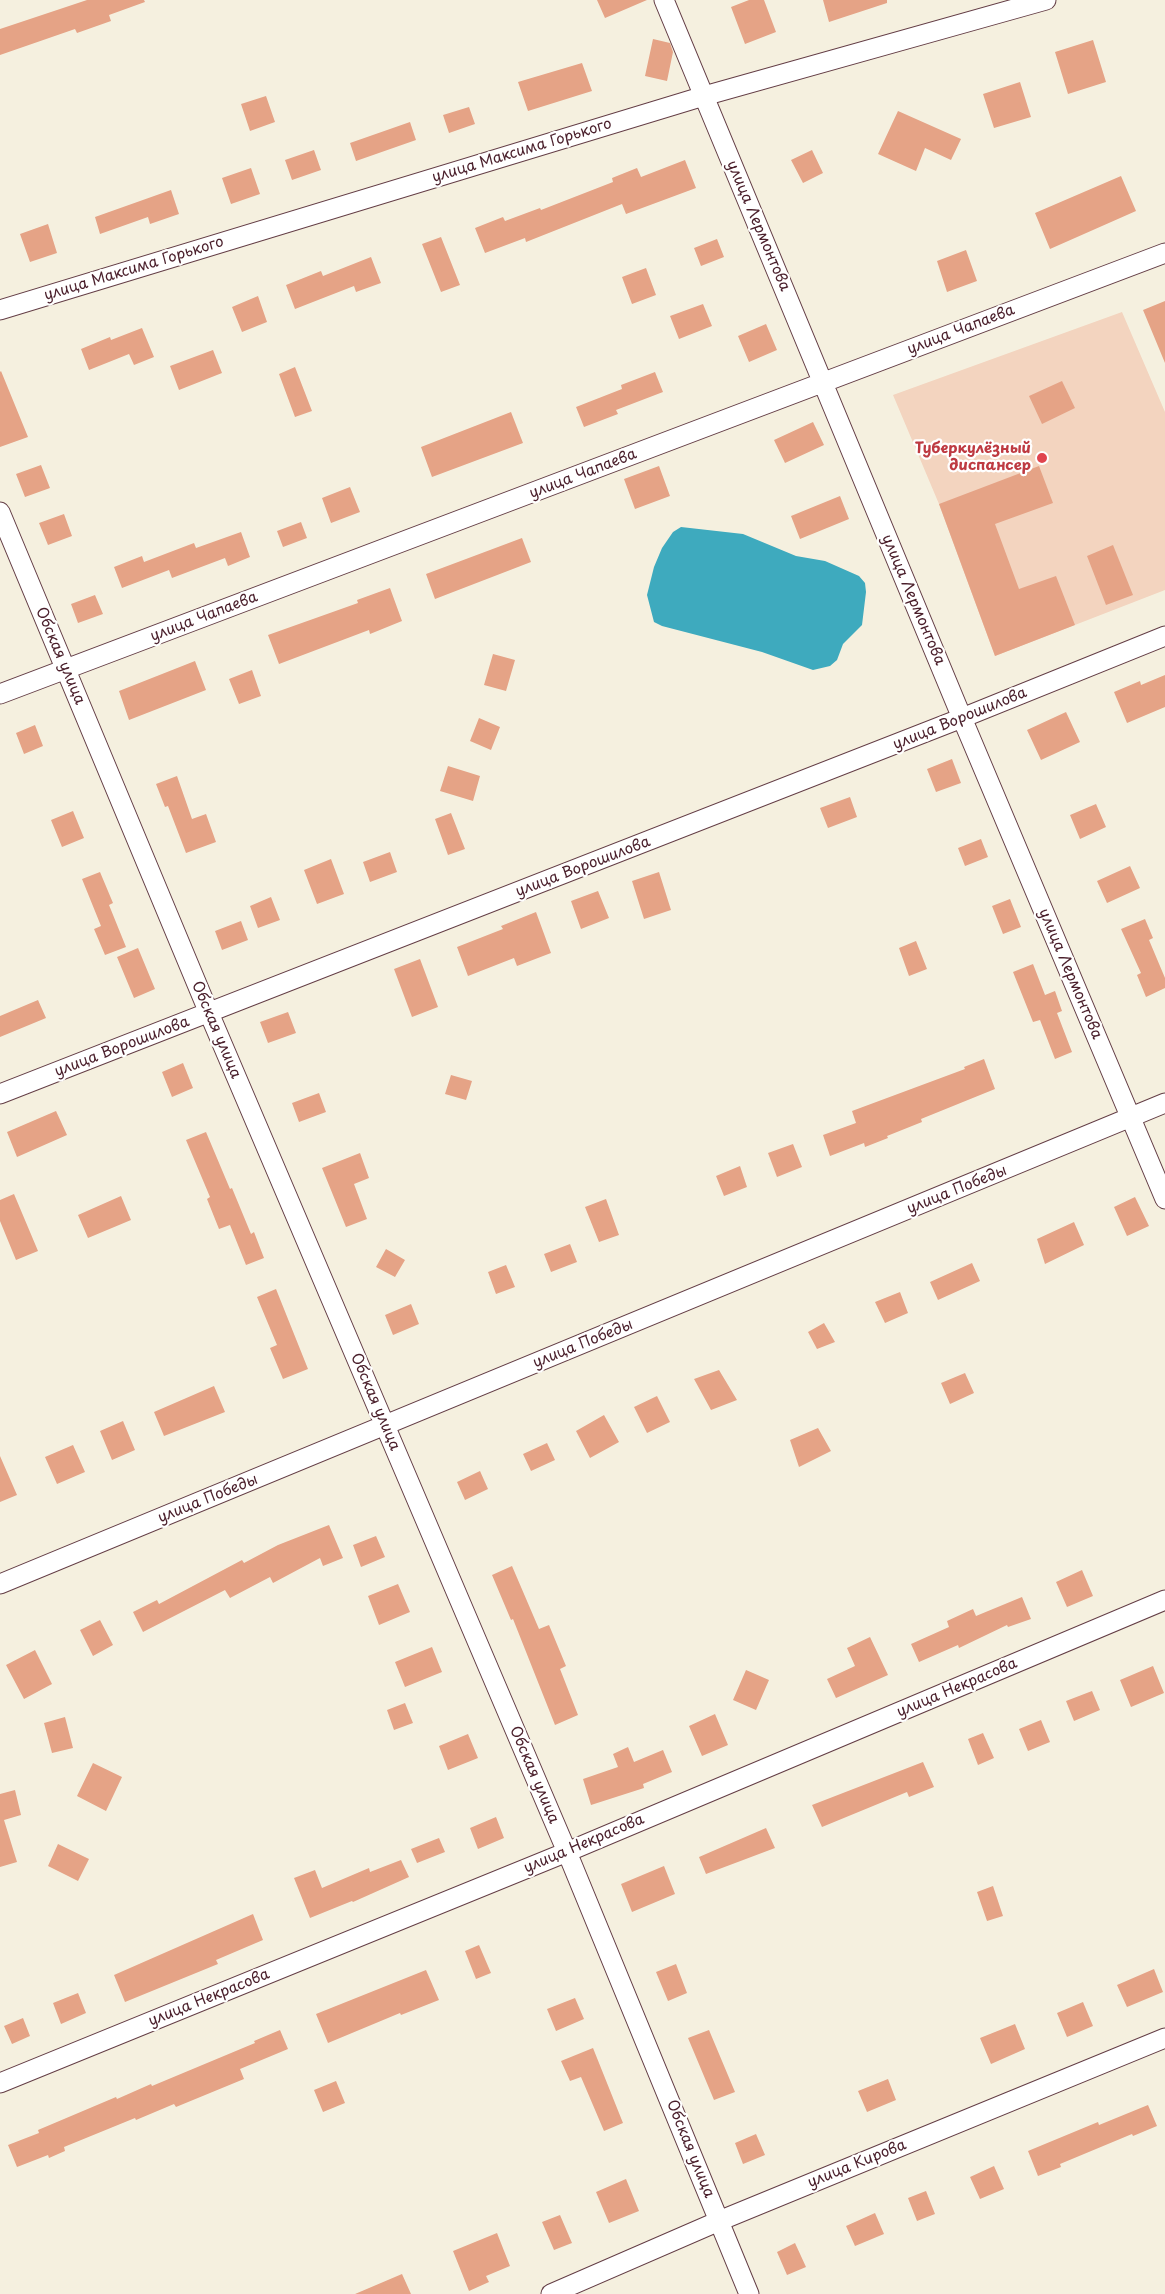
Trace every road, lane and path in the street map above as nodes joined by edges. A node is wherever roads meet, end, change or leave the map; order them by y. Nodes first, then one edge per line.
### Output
1 (664, 0) edge
2 (1046, 0) edge
3 (704, 96) junction
4 (1165, 253) edge
5 (0, 310) edge
6 (823, 382) junction
7 (0, 512) edge
8 (1165, 636) edge
9 (66, 669) junction
10 (0, 694) edge
11 (962, 718) junction
12 (209, 1012) junction
13 (0, 1094) edge
14 (1165, 1104) edge
15 (1131, 1118) junction
16 (1165, 1199) edge
17 (385, 1426) junction
18 (0, 1584) edge
19 (1165, 1600) edge
20 (567, 1852) junction
21 (1165, 2038) edge
22 (0, 2083) edge
23 (719, 2221) junction
24 (551, 2294) edge
25 (749, 2294) edge

1 - 3 street, улица Лермонтова
2 - 3 street, улица Максима Горького
3 - 5 street, улица Максима Горького
3 - 6 street, улица Лермонтова
4 - 6 street, улица Чапаева
6 - 9 street, улица Чапаева
6 - 11 street, улица Лермонтова
7 - 9 street, Обская улица
8 - 11 street, улица Ворошилова
9 - 10 street, улица Чапаева
9 - 12 street, Обская улица
11 - 12 street, улица Ворошилова
11 - 15 street, улица Лермонтова
12 - 13 street, улица Ворошилова
12 - 17 street, Обская улица
14 - 15 street, улица Победы
15 - 16 street, улица Лермонтова
15 - 17 street, улица Победы
17 - 18 street, улица Победы
17 - 20 street, Обская улица
19 - 20 street, улица Некрасова
20 - 22 street, улица Некрасова
20 - 23 street, Обская улица
21 - 23 street, улица Кирова
23 - 24 street, улица Кирова
23 - 25 street, Обская улица

